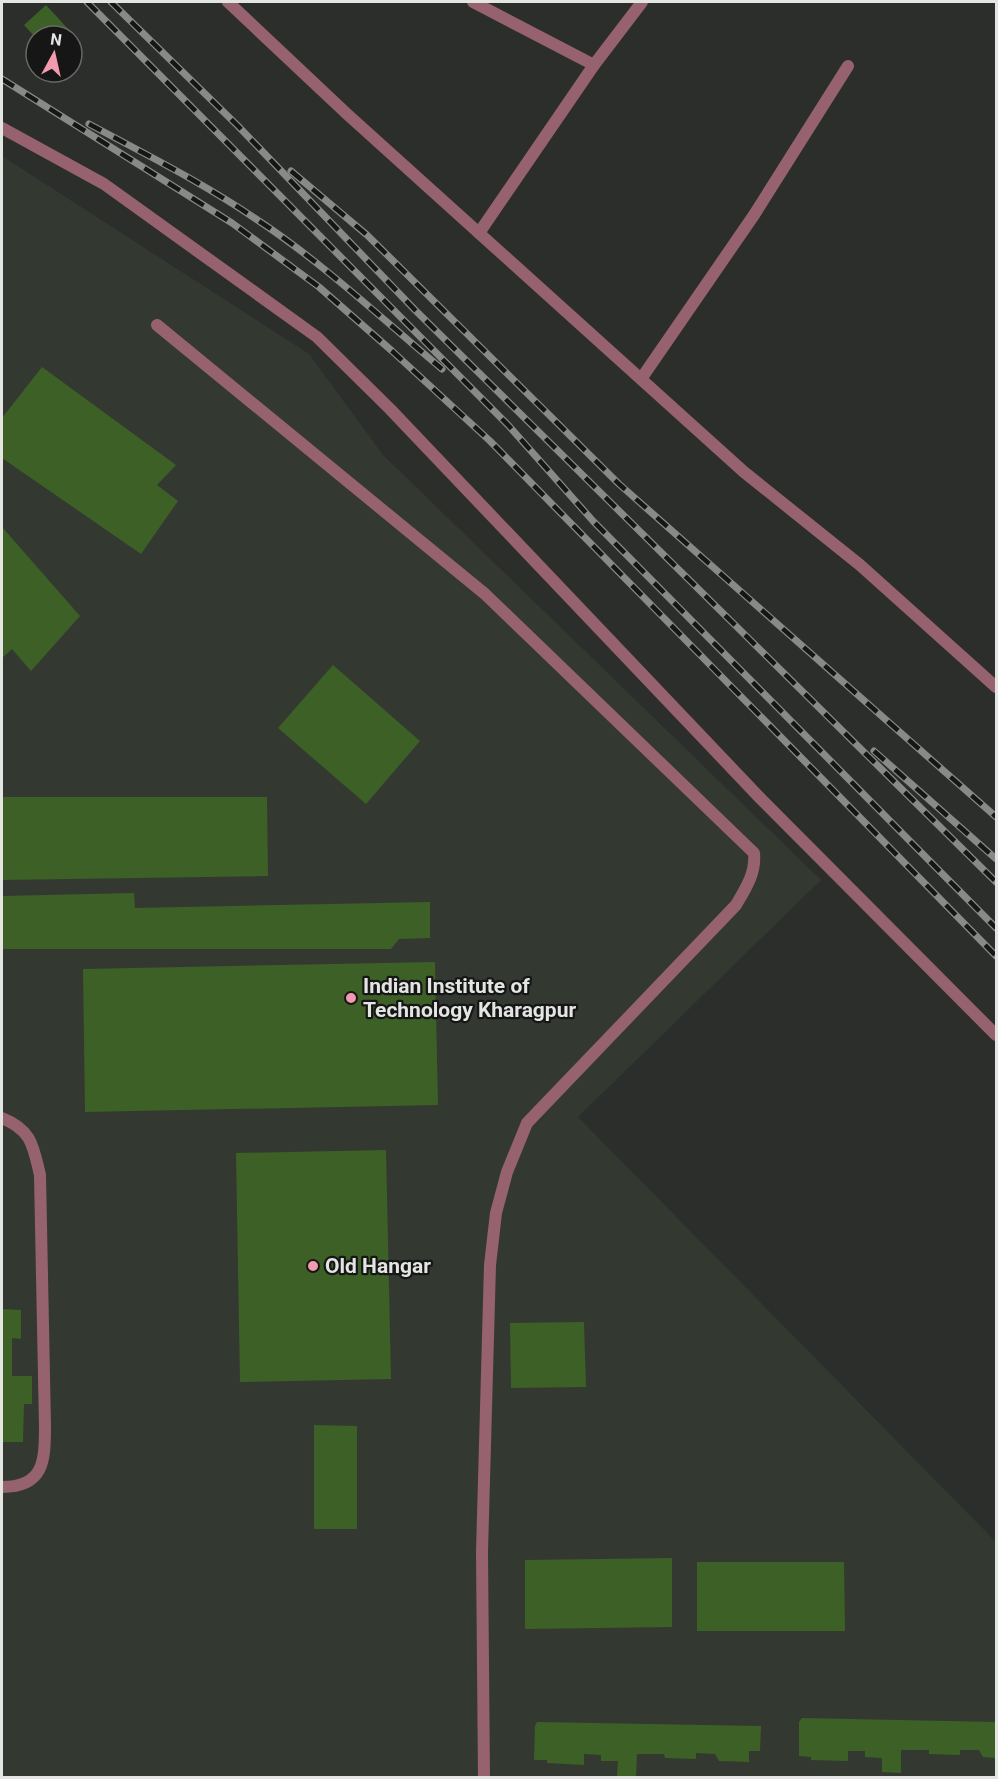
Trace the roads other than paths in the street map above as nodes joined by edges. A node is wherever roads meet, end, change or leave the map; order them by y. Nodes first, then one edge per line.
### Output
1 (228, 2) edge
2 (473, 2) edge
3 (642, 2) edge
4 (594, 65) junction
5 (848, 66) dead end
6 (2, 128) edge
7 (479, 233) junction
8 (157, 326) dead end
9 (641, 379) junction
10 (996, 687) edge
11 (996, 1035) edge
12 (2, 1118) edge
13 (2, 1487) edge
14 (484, 1778) edge

1 - 7 street
2 - 4 street
3 - 4 street
4 - 7 street
5 - 9 street
6 - 11 street
7 - 9 street
8 - 14 street
9 - 10 street
12 - 13 street

